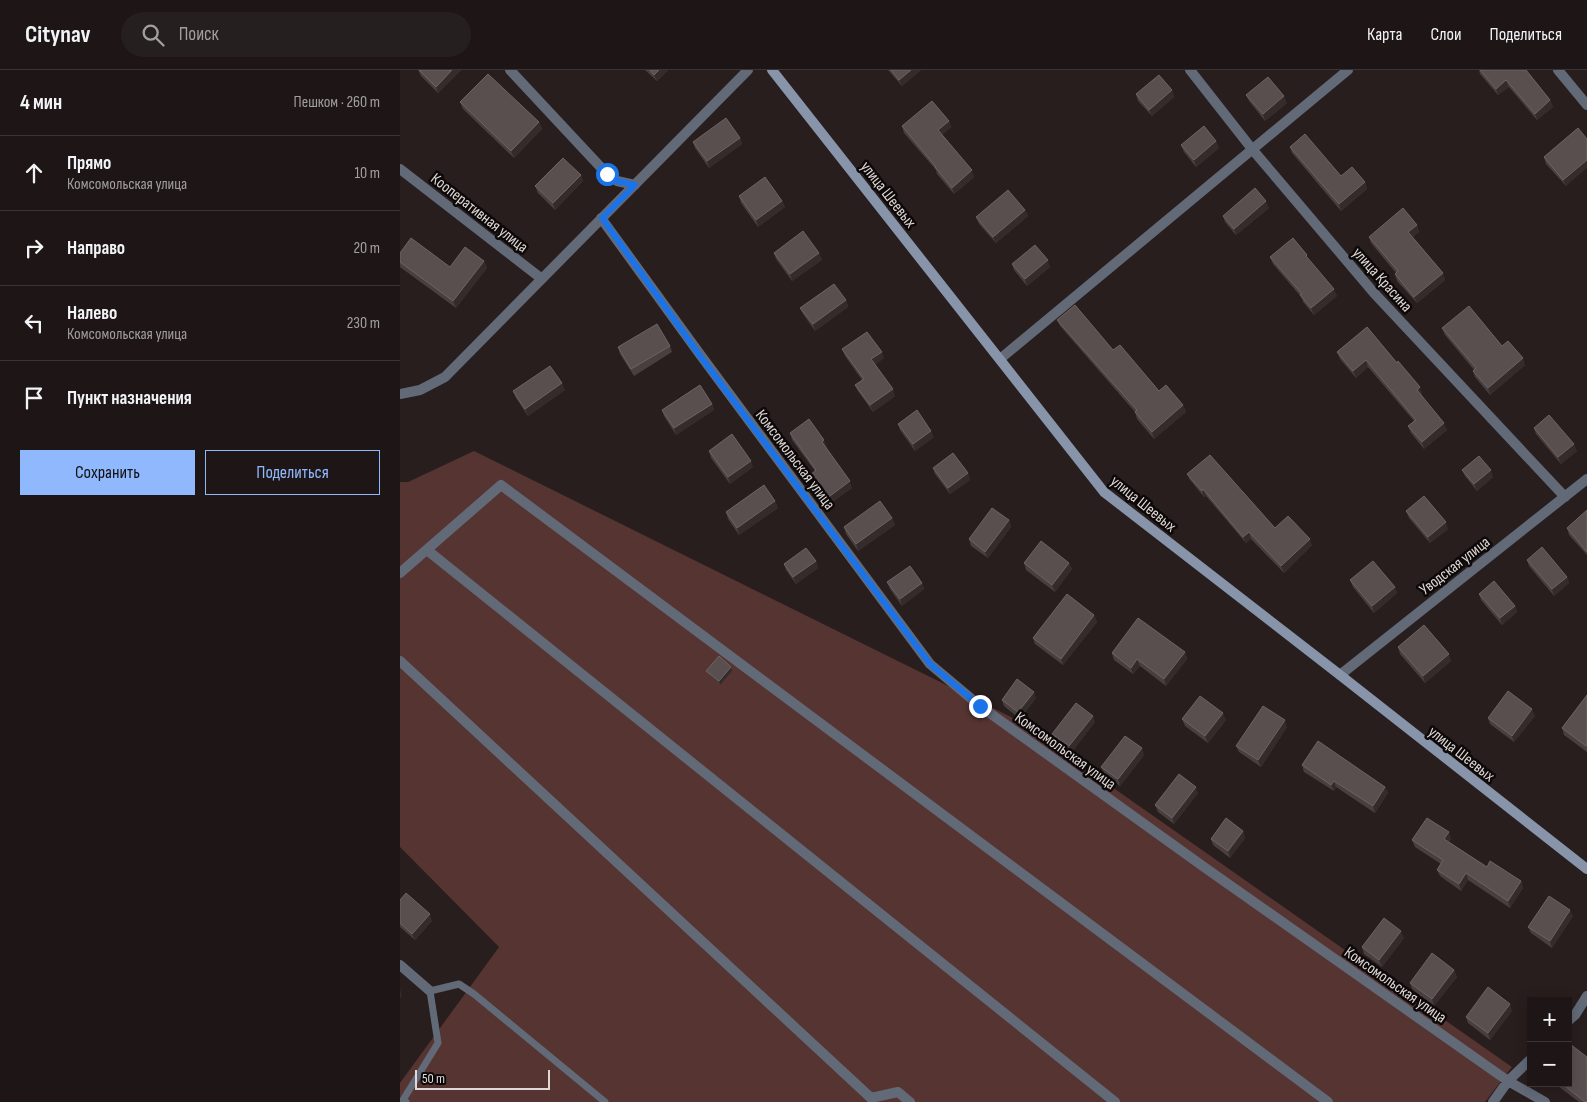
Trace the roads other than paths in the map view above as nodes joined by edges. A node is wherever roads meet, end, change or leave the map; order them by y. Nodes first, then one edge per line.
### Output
1 (510, 70) edge
2 (748, 70) edge
3 (772, 70) edge
4 (1190, 70) edge
5 (1348, 70) edge
6 (1558, 70) edge
7 (1587, 105) edge
8 (1252, 149) junction
9 (400, 169) edge
10 (635, 185) junction
11 (602, 218) junction
12 (542, 279) junction
13 (1000, 359) junction
14 (400, 394) edge
15 (1586, 483) edge
16 (1565, 497) junction
17 (427, 550) junction
18 (400, 573) edge
19 (400, 661) edge
20 (1340, 675) junction
21 (1587, 869) edge
22 (400, 965) edge
23 (430, 991) junction
24 (1587, 996) edge
25 (1572, 1018) edge
26 (1527, 1063) edge
27 (1508, 1081) junction
28 (406, 1102) edge
29 (605, 1102) edge
30 (910, 1102) edge
31 (1115, 1102) edge
32 (1328, 1102) edge
33 (1493, 1102) edge
34 (1545, 1102) edge

1 - 10 street
2 - 10 street
3 - 13 main road, улица Шеевых
4 - 8 street, улица Красина
5 - 8 street
6 - 7 street
8 - 13 street
8 - 16 street, улица Красина
9 - 12 street, Кооперативная улица
10 - 11 street
11 - 12 street
11 - 27 street, Комсомольская улица
12 - 14 street
13 - 20 main road, улица Шеевых
15 - 16 street, Уводская улица
16 - 20 street, Уводская улица
17 - 18 street
17 - 31 street
17 - 32 street
19 - 30 street
20 - 21 main road, улица Шеевых
22 - 23 street
23 - 28 lane
23 - 29 lane
24 - 25 street
26 - 27 street
27 - 33 street
27 - 34 street, Комсомольская улица

